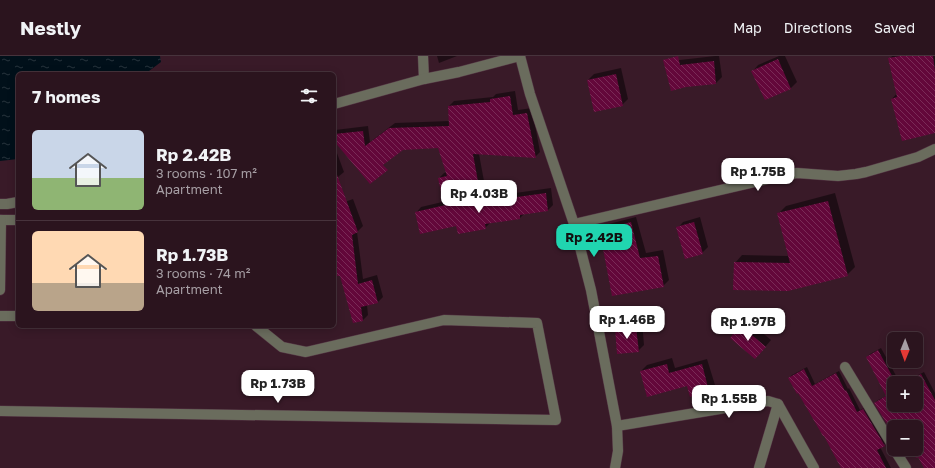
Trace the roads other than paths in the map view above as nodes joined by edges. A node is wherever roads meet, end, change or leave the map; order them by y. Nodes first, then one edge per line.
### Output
1 (423, 56) edge
2 (520, 56) edge
3 (424, 79) junction
4 (336, 103) edge
5 (935, 149) edge
6 (16, 202) edge
7 (0, 204) edge
8 (0, 220) edge
9 (16, 220) edge
10 (574, 224) junction
11 (0, 290) edge
12 (0, 316) edge
13 (16, 316) edge
14 (258, 328) edge
15 (845, 367) dead end
16 (778, 404) junction
17 (0, 411) edge
18 (617, 426) junction
19 (887, 437) edge
20 (898, 456) edge
21 (615, 468) edge
22 (759, 468) edge
23 (814, 468) edge
24 (906, 468) edge

1 - 3 street
2 - 3 street
2 - 10 street
3 - 4 street
5 - 10 street
6 - 7 street
8 - 9 street
8 - 11 street
10 - 18 street
12 - 13 street
14 - 17 street
15 - 19 street
16 - 18 street
16 - 22 street
16 - 23 street
18 - 21 street
20 - 24 street

